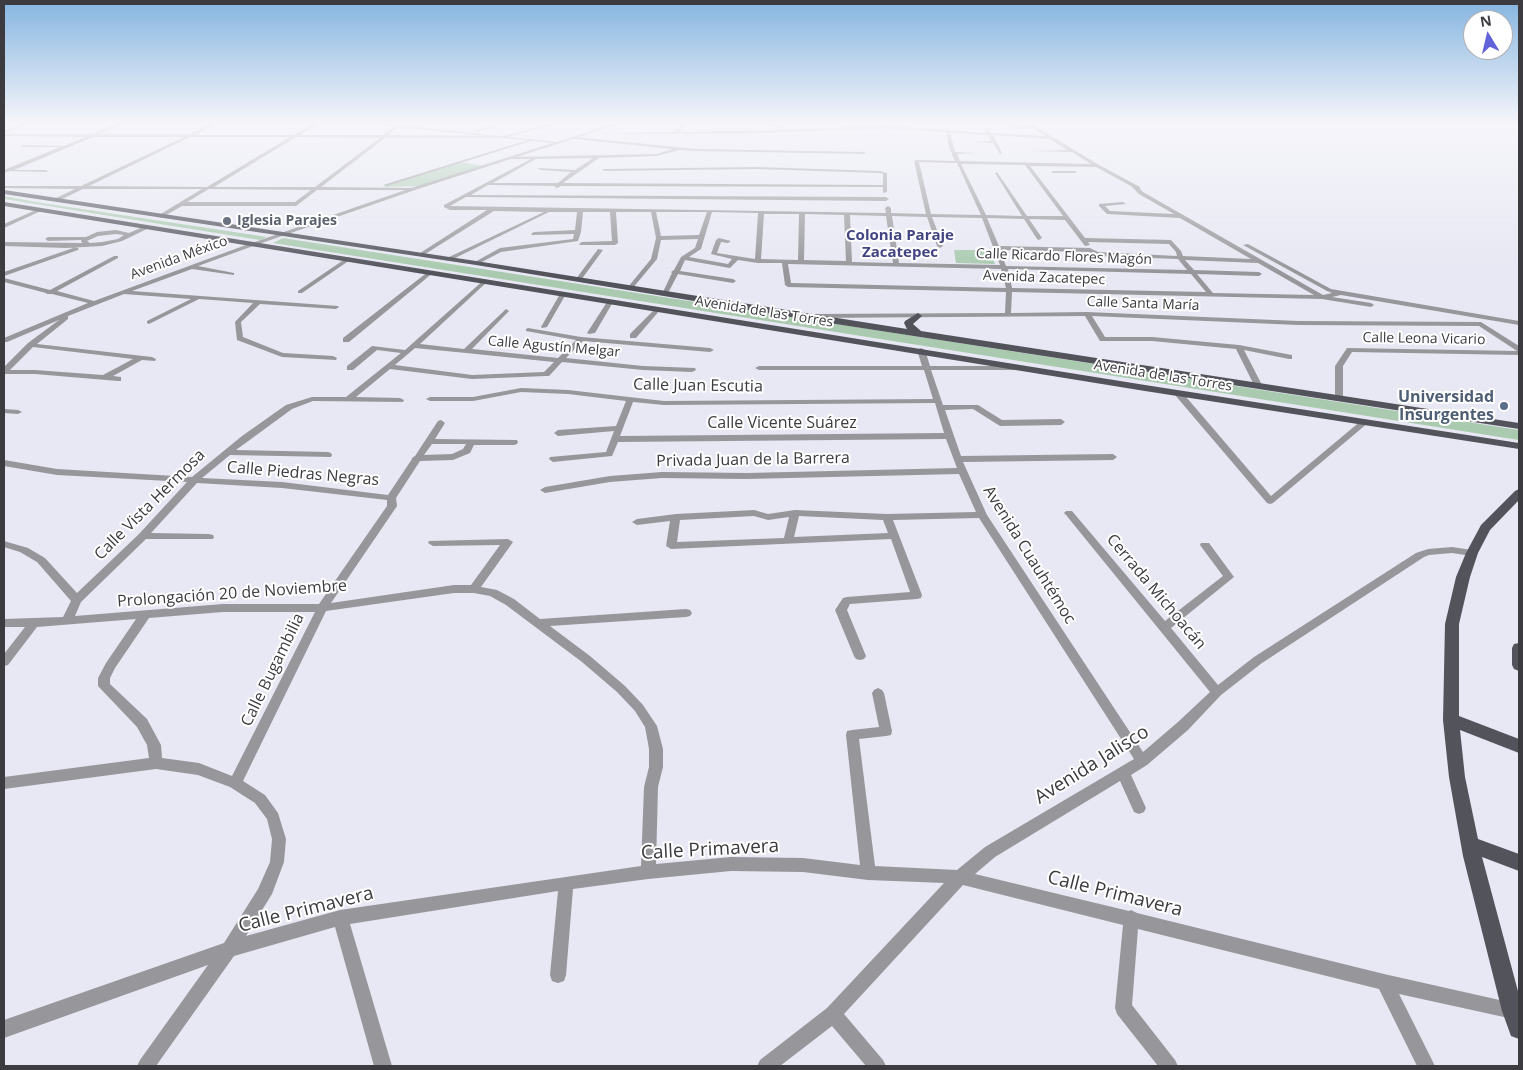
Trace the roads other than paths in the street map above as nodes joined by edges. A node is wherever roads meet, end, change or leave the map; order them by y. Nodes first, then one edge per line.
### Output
1 (114, 172) edge
2 (226, 172) edge
3 (236, 172) edge
4 (338, 172) edge
5 (427, 172) edge
6 (466, 172) edge
7 (509, 172) edge
8 (573, 172) edge
9 (689, 172) edge
10 (847, 172) edge
11 (919, 172) edge
12 (963, 172) edge
13 (1032, 172) edge
14 (1053, 172) dead end
15 (1108, 172) joint
16 (996, 173) dead end
17 (486, 184) junction
18 (559, 185) junction
19 (682, 185) junction
20 (885, 186) junction
21 (1133, 186) junction
22 (4, 187) edge
23 (83, 187) junction
24 (199, 188) junction
25 (209, 188) junction
26 (316, 188) junction
27 (375, 188) junction
28 (414, 188) junction
29 (4, 192) edge
30 (466, 196) junction
31 (550, 196) junction
32 (1161, 198) junction
33 (886, 199) junction
34 (1152, 199) junction
35 (56, 200) junction
36 (4, 204) edge
37 (181, 204) junction
38 (1123, 204) dead end
39 (494, 209) junction
40 (40, 210) junction
41 (540, 210) junction
42 (550, 210) junction
43 (580, 210) junction
44 (653, 210) junction
45 (613, 211) junction
46 (710, 211) junction
47 (761, 212) junction
48 (802, 213) junction
49 (152, 214) junction
50 (847, 214) junction
51 (889, 214) junction
52 (929, 215) junction
53 (161, 216) junction
54 (984, 216) junction
55 (1184, 216) junction
56 (1026, 217) junction
57 (1066, 218) junction
58 (4, 226) edge
59 (147, 227) junction
60 (256, 230) junction
61 (578, 232) junction
62 (281, 234) junction
63 (534, 234) dead end
64 (127, 236) junction
65 (4, 237) edge
66 (703, 237) junction
67 (304, 238) junction
68 (660, 238) junction
69 (1039, 238) dead end
70 (230, 240) junction
71 (1085, 240) junction
72 (728, 241) dead end
73 (89, 242) junction
74 (4, 244) edge
75 (254, 244) junction
76 (582, 244) dead end
77 (940, 246) dead end
78 (280, 248) junction
79 (997, 248) junction
80 (600, 250) dead end
81 (1090, 250) junction
82 (420, 255) junction
83 (116, 257) dead end
84 (683, 258) junction
85 (736, 258) junction
86 (1180, 258) junction
87 (348, 259) junction
88 (449, 259) junction
89 (758, 261) junction
90 (1261, 261) junction
91 (785, 262) junction
92 (801, 262) junction
93 (476, 263) junction
94 (849, 263) junction
95 (896, 264) junction
96 (191, 267) junction
97 (1004, 268) junction
98 (431, 272) junction
99 (674, 272) junction
100 (1193, 273) junction
101 (4, 274) edge
102 (232, 274) dead end
103 (1259, 274) dead end
104 (580, 279) junction
105 (4, 280) edge
106 (485, 281) junction
107 (733, 281) dead end
108 (630, 288) junction
109 (1009, 289) junction
110 (122, 292) junction
111 (300, 292) dead end
112 (49, 293) junction
113 (1341, 293) junction
114 (563, 294) junction
115 (664, 294) junction
116 (1212, 295) junction
117 (1322, 297) junction
118 (197, 298) junction
119 (258, 302) junction
120 (610, 302) junction
121 (95, 303) junction
122 (336, 307) dead end
123 (658, 309) junction
124 (1433, 309) junction
125 (77, 310) junction
126 (506, 311) dead end
127 (1087, 314) junction
128 (1008, 315) junction
129 (803, 316) junction
130 (918, 316) junction
131 (1443, 320) junction
132 (149, 322) dead end
133 (1519, 323) edge
134 (1481, 324) junction
135 (544, 327) dead end
136 (528, 330) dead end
137 (1519, 330) edge
138 (591, 333) dead end
139 (920, 333) junction
140 (633, 336) dead end
141 (581, 338) junction
142 (7, 339) edge
143 (346, 340) dead end
144 (34, 343) junction
145 (414, 346) junction
146 (1239, 347) junction
147 (1519, 349) edge
148 (710, 350) dead end
149 (921, 350) junction
150 (466, 351) junction
151 (407, 352) junction
152 (1519, 353) edge
153 (1289, 357) dead end
154 (140, 358) junction
155 (333, 358) dead end
156 (152, 359) dead end
157 (557, 360) junction
158 (1108, 362) junction
159 (389, 367) junction
160 (350, 368) dead end
161 (759, 368) dead end
162 (1025, 368) junction
163 (926, 369) junction
164 (1151, 369) junction
165 (692, 370) dead end
166 (4, 371) edge
167 (106, 377) junction
168 (1090, 378) junction
169 (118, 379) dead end
170 (1258, 385) junction
171 (1145, 388) junction
172 (1178, 393) junction
173 (1339, 398) junction
174 (430, 399) dead end
175 (347, 400) junction
176 (400, 400) dead end
177 (630, 400) junction
178 (937, 404) junction
179 (4, 411) edge
180 (18, 412) dead end
181 (1061, 422) dead end
182 (1365, 422) junction
183 (441, 423) dead end
184 (1519, 426) edge
185 (619, 428) junction
186 (558, 432) dead end
187 (949, 436) junction
188 (615, 439) junction
189 (428, 440) junction
190 (471, 442) junction
191 (514, 442) dead end
192 (1519, 446) edge
193 (228, 452) junction
194 (328, 455) dead end
195 (1113, 457) dead end
196 (416, 458) junction
197 (553, 459) dead end
198 (957, 459) junction
199 (9, 464) edge
200 (962, 470) junction
201 (4, 472) edge
202 (195, 479) junction
203 (545, 490) dead end
204 (1519, 493) edge
205 (391, 498) junction
206 (795, 513) junction
207 (1069, 513) dead end
208 (982, 515) junction
209 (887, 517) junction
210 (676, 518) junction
211 (637, 522) dead end
212 (143, 536) junction
213 (893, 536) junction
214 (209, 537) dead end
215 (789, 539) junction
216 (433, 543) dead end
217 (4, 544) edge
218 (1205, 545) dead end
219 (1472, 553) junction
220 (474, 589) junction
221 (77, 600) junction
222 (322, 608) junction
223 (686, 614) dead end
224 (144, 616) junction
225 (67, 620) junction
226 (34, 623) junction
227 (539, 623) junction
228 (4, 624) edge
229 (1165, 627) junction
230 (1519, 648) edge
231 (860, 656) dead end
232 (4, 662) edge
233 (1519, 665) edge
234 (1217, 692) junction
235 (878, 693) dead end
236 (1451, 720) junction
237 (1519, 746) edge
238 (1142, 760) junction
239 (156, 763) junction
240 (1123, 772) junction
241 (235, 783) junction
242 (4, 784) edge
243 (1139, 808) dead end
244 (1470, 845) junction
245 (1519, 862) edge
246 (648, 872) junction
247 (868, 873) junction
248 (960, 877) junction
249 (566, 883) junction
250 (340, 918) junction
251 (1131, 918) junction
252 (229, 949) junction
253 (558, 975) dead end
254 (1384, 982) junction
255 (1513, 1011) junction
256 (833, 1014) junction
257 (1519, 1028) edge
258 (4, 1029) edge
259 (146, 1066) edge
260 (383, 1066) edge
261 (766, 1066) edge
262 (877, 1066) edge
263 (1169, 1066) edge
264 (1426, 1066) edge

1 - 23 street
2 - 24 street
3 - 25 street
4 - 26 street
5 - 27 street
6 - 28 street, Avenida México
7 - 17 street
8 - 18 street
9 - 19 street
10 - 20 street
11 - 52 street
12 - 54 street
13 - 57 street
14 - 15 street
15 - 21 street
16 - 56 street
17 - 18 street
17 - 30 street
18 - 19 street
18 - 31 street
19 - 20 street
20 - 33 street
21 - 32 street
21 - 34 street
22 - 23 street
23 - 24 street
23 - 35 street
24 - 25 street
24 - 49 street
25 - 26 street
25 - 37 street
26 - 27 street
26 - 37 street
27 - 28 street
28 - 62 street, Avenida México
29 - 35 main road, Avenida de las Torres
30 - 31 street
30 - 39 street
31 - 33 street
31 - 41 street
32 - 34 street
32 - 113 street
33 - 51 street
34 - 55 street
35 - 49 main road, Avenida de las Torres
36 - 40 main road, Avenida de las Torres
37 - 53 street
38 - 55 street
39 - 41 street
39 - 82 street
40 - 58 street
40 - 59 main road, Avenida de las Torres
41 - 42 street
42 - 43 street
42 - 88 street
43 - 45 street
43 - 61 street
44 - 45 street
44 - 46 street
44 - 68 street
45 - 76 street
46 - 47 street
46 - 66 street
47 - 48 street
47 - 89 street
48 - 50 street
48 - 92 street
49 - 53 main road, Avenida de las Torres
50 - 51 street
50 - 94 street
51 - 52 street
51 - 95 street
52 - 54 street
52 - 77 street
53 - 60 main road, Avenida de las Torres
54 - 56 street
54 - 79 street
55 - 90 street
56 - 57 street
56 - 69 street
57 - 71 street
59 - 64 street
59 - 70 main road, Avenida de las Torres
60 - 62 main road, Avenida de las Torres
60 - 70 main road
61 - 63 street
61 - 93 street
62 - 67 main road, Avenida de las Torres
62 - 75 street, Avenida México
64 - 73 street
64 - 73 street
65 - 73 street
66 - 68 street
66 - 84 street
67 - 78 main road
67 - 82 main road, Avenida de las Torres
68 - 108 street
70 - 75 main road, Avenida de las Torres
71 - 81 street
71 - 86 street
72 - 85 street
73 - 74 street
73 - 101 street
75 - 78 main road, Avenida de las Torres
75 - 96 street, Avenida México
78 - 87 main road, Avenida de las Torres
79 - 81 street
79 - 97 street
80 - 104 street
81 - 86 street
82 - 88 main road, Avenida de las Torres
83 - 112 street
84 - 85 street
84 - 99 street
85 - 89 street, Calle Ricardo Flores Magón
86 - 90 street
86 - 100 street
87 - 98 main road, Avenida de las Torres
87 - 111 street
88 - 93 main road, Avenida de las Torres
89 - 91 street, Calle Ricardo Flores Magón
90 - 117 street
91 - 92 street, Calle Ricardo Flores Magón
91 - 109 street, Avenida Zacatepec
92 - 94 street, Calle Ricardo Flores Magón
93 - 104 main road, Avenida de las Torres
94 - 95 street, Calle Ricardo Flores Magón
95 - 97 street, Calle Ricardo Flores Magón
96 - 102 street
96 - 110 street, Avenida México
97 - 100 street, Calle Ricardo Flores Magón
97 - 109 street
98 - 106 main road, Avenida de las Torres
98 - 143 street
99 - 107 street
99 - 115 street
100 - 103 street, Calle Ricardo Flores Magón
100 - 116 street
104 - 108 main road, Avenida de las Torres
105 - 112 street
106 - 114 main road, Avenida de las Torres
106 - 145 street
108 - 115 main road, Avenida de las Torres
109 - 116 street, Avenida Zacatepec
109 - 128 street
110 - 118 street
110 - 121 street, Avenida México
112 - 121 street
113 - 117 street, Avenida Zacatepec
113 - 124 street, Avenida Zacatepec
114 - 120 main road, Avenida de las Torres
114 - 135 street
115 - 129 main road, Avenida de las Torres
116 - 117 street, Avenida Zacatepec
117 - 131 street, Avenida Zacatepec
118 - 119 street
118 - 132 street
119 - 122 street
119 - 155 street
120 - 123 main road, Avenida de las Torres
120 - 138 street
121 - 125 street, Avenida México
123 - 140 street
123 - 149 main road, Avenida de las Torres
124 - 131 street
124 - 133 street, Avenida Zacatepec
125 - 142 street, Avenida México
125 - 144 street
126 - 150 street
127 - 128 street, Calle Santa María
127 - 131 street, Calle Santa María
127 - 146 street
128 - 130 street, Calle Santa María
129 - 130 street, Calle Santa María
129 - 139 main road, Avenida de las Torres
130 - 139 main road
131 - 134 street, Calle Santa María
134 - 137 street
134 - 147 street, Calle Leona Vicario
136 - 141 street
139 - 158 main road, Avenida de las Torres
141 - 148 street
141 - 157 street
142 - 144 street
144 - 154 street
144 - 166 street
145 - 150 street, Calle Agustín Melgar
145 - 151 street
146 - 153 street
146 - 170 street
149 - 162 main road, Avenida de las Torres
149 - 163 street, Avenida Cuauhtémoc
150 - 157 street, Calle Agustín Melgar
151 - 159 street
151 - 160 street
152 - 173 street, Calle Leona Vicario
154 - 156 street
154 - 167 street
157 - 159 street
157 - 165 street, Calle Agustín Melgar
158 - 164 main road, Avenida de las Torres
158 - 168 main road
159 - 175 street
161 - 163 street
162 - 163 street
162 - 168 main road, Avenida de las Torres
163 - 178 street, Avenida Cuauhtémoc
164 - 170 main road, Avenida de las Torres
164 - 171 main road
166 - 167 street
167 - 169 street
168 - 171 main road, Avenida de las Torres
170 - 173 main road, Avenida de las Torres
171 - 172 main road, Avenida de las Torres
172 - 182 main road, Avenida de las Torres
172 - 182 street
173 - 184 main road, Avenida de las Torres
174 - 177 street, Calle Juan Escutia
175 - 176 street
175 - 193 street, Calle Vista Hermosa
177 - 178 street, Calle Juan Escutia
177 - 185 street
178 - 181 street, Calle Juan Escutia
178 - 187 street, Avenida Cuauhtémoc
179 - 180 street
182 - 192 main road, Avenida de las Torres
183 - 189 street, Calle Bugambilia
185 - 186 street
185 - 188 street
187 - 188 street, Calle Vicente Suárez
187 - 198 street, Avenida Cuauhtémoc
188 - 197 street
189 - 190 street
189 - 196 street, Calle Bugambilia
190 - 191 street
190 - 196 street
193 - 194 street
193 - 202 street, Calle Vista Hermosa
195 - 198 street
196 - 205 street, Calle Bugambilia
198 - 200 street, Avenida Cuauhtémoc
199 - 201 street
199 - 202 street, Calle Piedras Negras
200 - 203 street, Privada Juan de la Barrera
200 - 208 street, Avenida Cuauhtémoc
202 - 205 street, Calle Piedras Negras
202 - 212 street, Calle Vista Hermosa
204 - 219 main road
205 - 222 street, Calle Bugambilia
206 - 209 street
206 - 210 street
206 - 215 street
207 - 229 street, Cerrada Michoacán
208 - 209 street
208 - 238 street, Avenida Cuauhtémoc
209 - 213 street
210 - 211 street
210 - 215 street
212 - 214 street
212 - 221 street, Calle Vista Hermosa
213 - 215 street
213 - 231 street
216 - 220 street
217 - 221 street
218 - 229 street
219 - 234 street, Avenida Jalisco
219 - 236 main road
220 - 222 street, Prolongación 20 de Noviembre
220 - 227 street, Prolongación 20 de Noviembre
221 - 225 street, Calle Vista Hermosa
222 - 224 street, Prolongación 20 de Noviembre
222 - 241 street, Calle Bugambilia
223 - 227 street
224 - 225 street, Prolongación 20 de Noviembre
224 - 239 street
225 - 226 street, Prolongación 20 de Noviembre
226 - 228 street, Prolongación 20 de Noviembre
226 - 232 street
227 - 246 street, Prolongación 20 de Noviembre
229 - 234 street, Cerrada Michoacán
230 - 233 main road
234 - 238 street, Avenida Jalisco
235 - 247 street
236 - 237 main road
236 - 244 main road
238 - 240 street, Avenida Jalisco
239 - 241 street
239 - 242 street
240 - 243 street
240 - 248 street, Avenida Jalisco
241 - 252 street
244 - 245 main road
244 - 255 main road
246 - 247 street, Calle Primavera
246 - 249 street, Calle Primavera
247 - 248 street, Calle Primavera
248 - 251 street, Calle Primavera
248 - 256 street, Avenida Jalisco
249 - 250 street, Calle Primavera
249 - 253 street
250 - 252 street, Calle Primavera
250 - 260 street
251 - 254 street, Calle Primavera
251 - 263 street
252 - 258 street, Calle Primavera
252 - 259 street
254 - 255 street, Calle Primavera
254 - 264 street
255 - 257 main road
256 - 261 street, Avenida Jalisco
256 - 262 street

